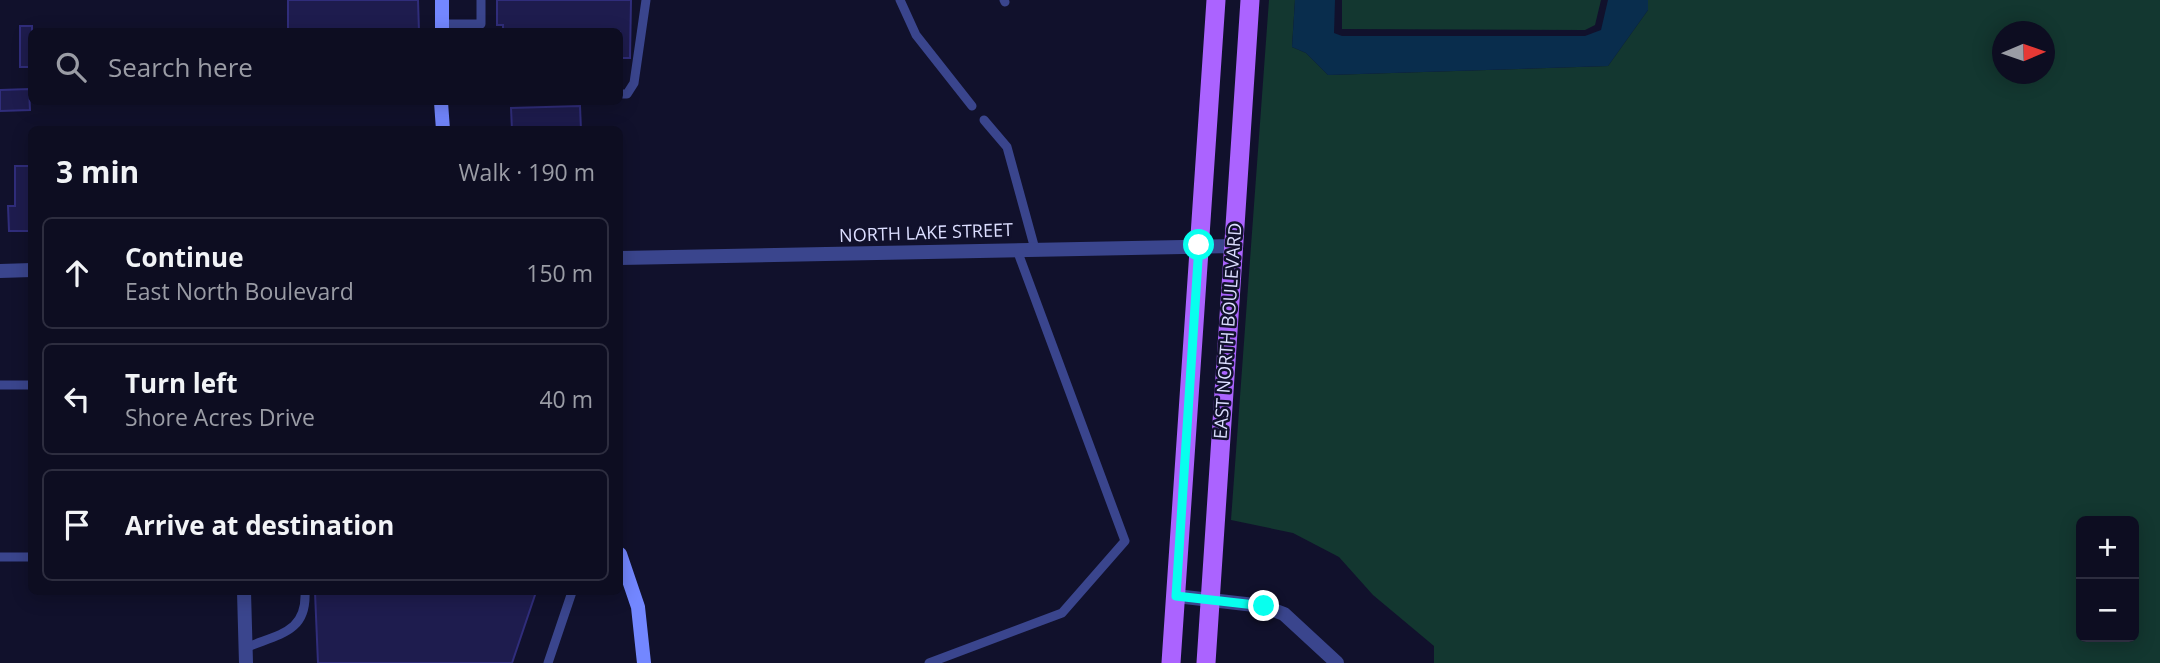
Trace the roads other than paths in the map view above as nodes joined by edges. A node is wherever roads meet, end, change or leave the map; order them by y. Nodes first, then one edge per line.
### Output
1 (442, 0) edge
2 (481, 0) edge
3 (646, 0) edge
4 (900, 0) edge
5 (1216, 0) edge
6 (1250, 0) edge
7 (442, 28) edge
8 (623, 94) edge
9 (441, 105) edge
10 (972, 106) dead end
11 (984, 120) dead end
12 (443, 126) edge
13 (1199, 245) junction
14 (1234, 246) junction
15 (1035, 249) junction
16 (1017, 250) junction
17 (623, 258) edge
18 (28, 270) edge
19 (0, 271) edge
20 (0, 385) edge
21 (28, 385) edge
22 (28, 556) edge
23 (0, 557) edge
24 (623, 563) edge
25 (244, 595) edge
26 (305, 595) edge
27 (571, 595) edge
28 (1176, 596) junction
29 (1210, 598) junction
30 (245, 656) edge
31 (548, 663) edge
32 (644, 663) edge
33 (929, 663) edge
34 (1171, 663) edge
35 (1206, 663) edge
36 (1337, 663) edge

1 - 7 main road
2 - 7 lane
3 - 8 lane
4 - 10 lane
5 - 13 main road, EAST NORTH BOULEVARD
6 - 14 main road, EAST NORTH BOULEVARD
9 - 12 main road
11 - 15 lane
13 - 14 street, NORTH LAKE STREET
13 - 15 street, NORTH LAKE STREET
13 - 28 main road, EAST NORTH BOULEVARD
14 - 29 main road, EAST NORTH BOULEVARD
15 - 16 street, NORTH LAKE STREET
16 - 17 street, NORTH LAKE STREET
16 - 33 lane
18 - 19 street
20 - 21 lane
22 - 23 lane
24 - 32 main road
25 - 30 street
26 - 30 lane
27 - 31 lane
28 - 29 street
28 - 34 main road, EAST NORTH BOULEVARD
29 - 35 main road, EAST NORTH BOULEVARD
29 - 36 street

